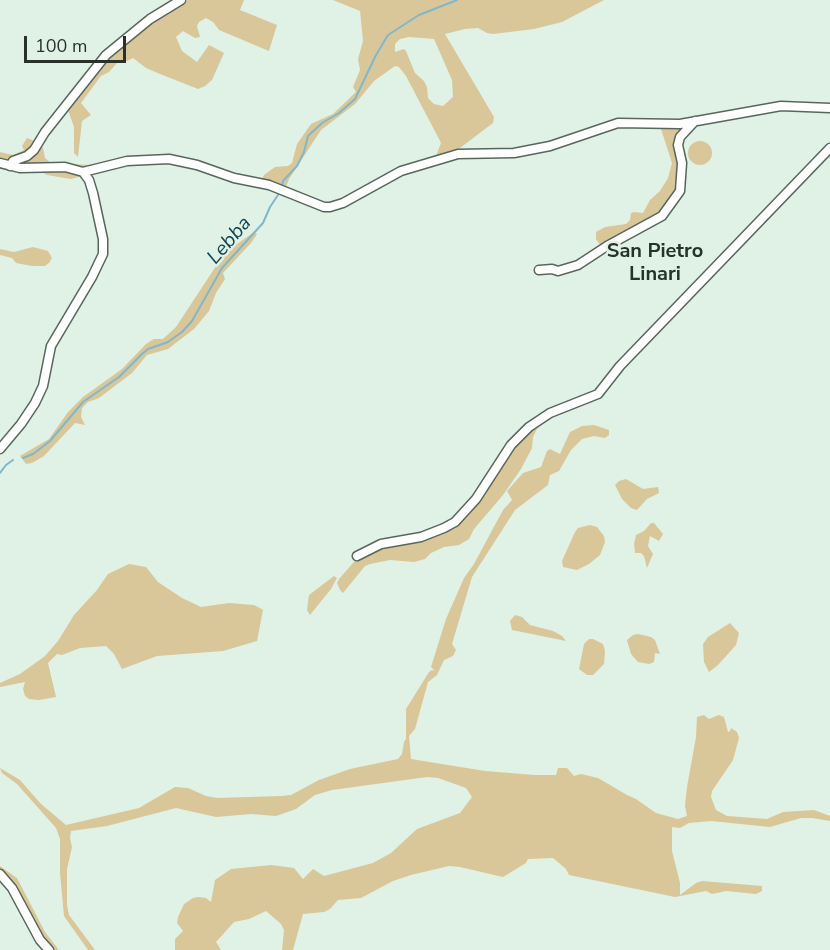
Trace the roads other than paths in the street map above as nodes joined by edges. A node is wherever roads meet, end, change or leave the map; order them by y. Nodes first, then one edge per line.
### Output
1 (181, 0) edge
2 (830, 108) edge
3 (695, 121) junction
4 (830, 148) edge
5 (0, 163) edge
6 (10, 166) junction
7 (83, 172) junction
8 (539, 270) dead end
9 (0, 449) edge
10 (357, 556) dead end
11 (0, 874) edge
12 (49, 950) edge

1 - 6 street
2 - 3 street
3 - 7 street
3 - 8 street
4 - 10 street
5 - 6 street
6 - 7 street
7 - 9 street
11 - 12 street

